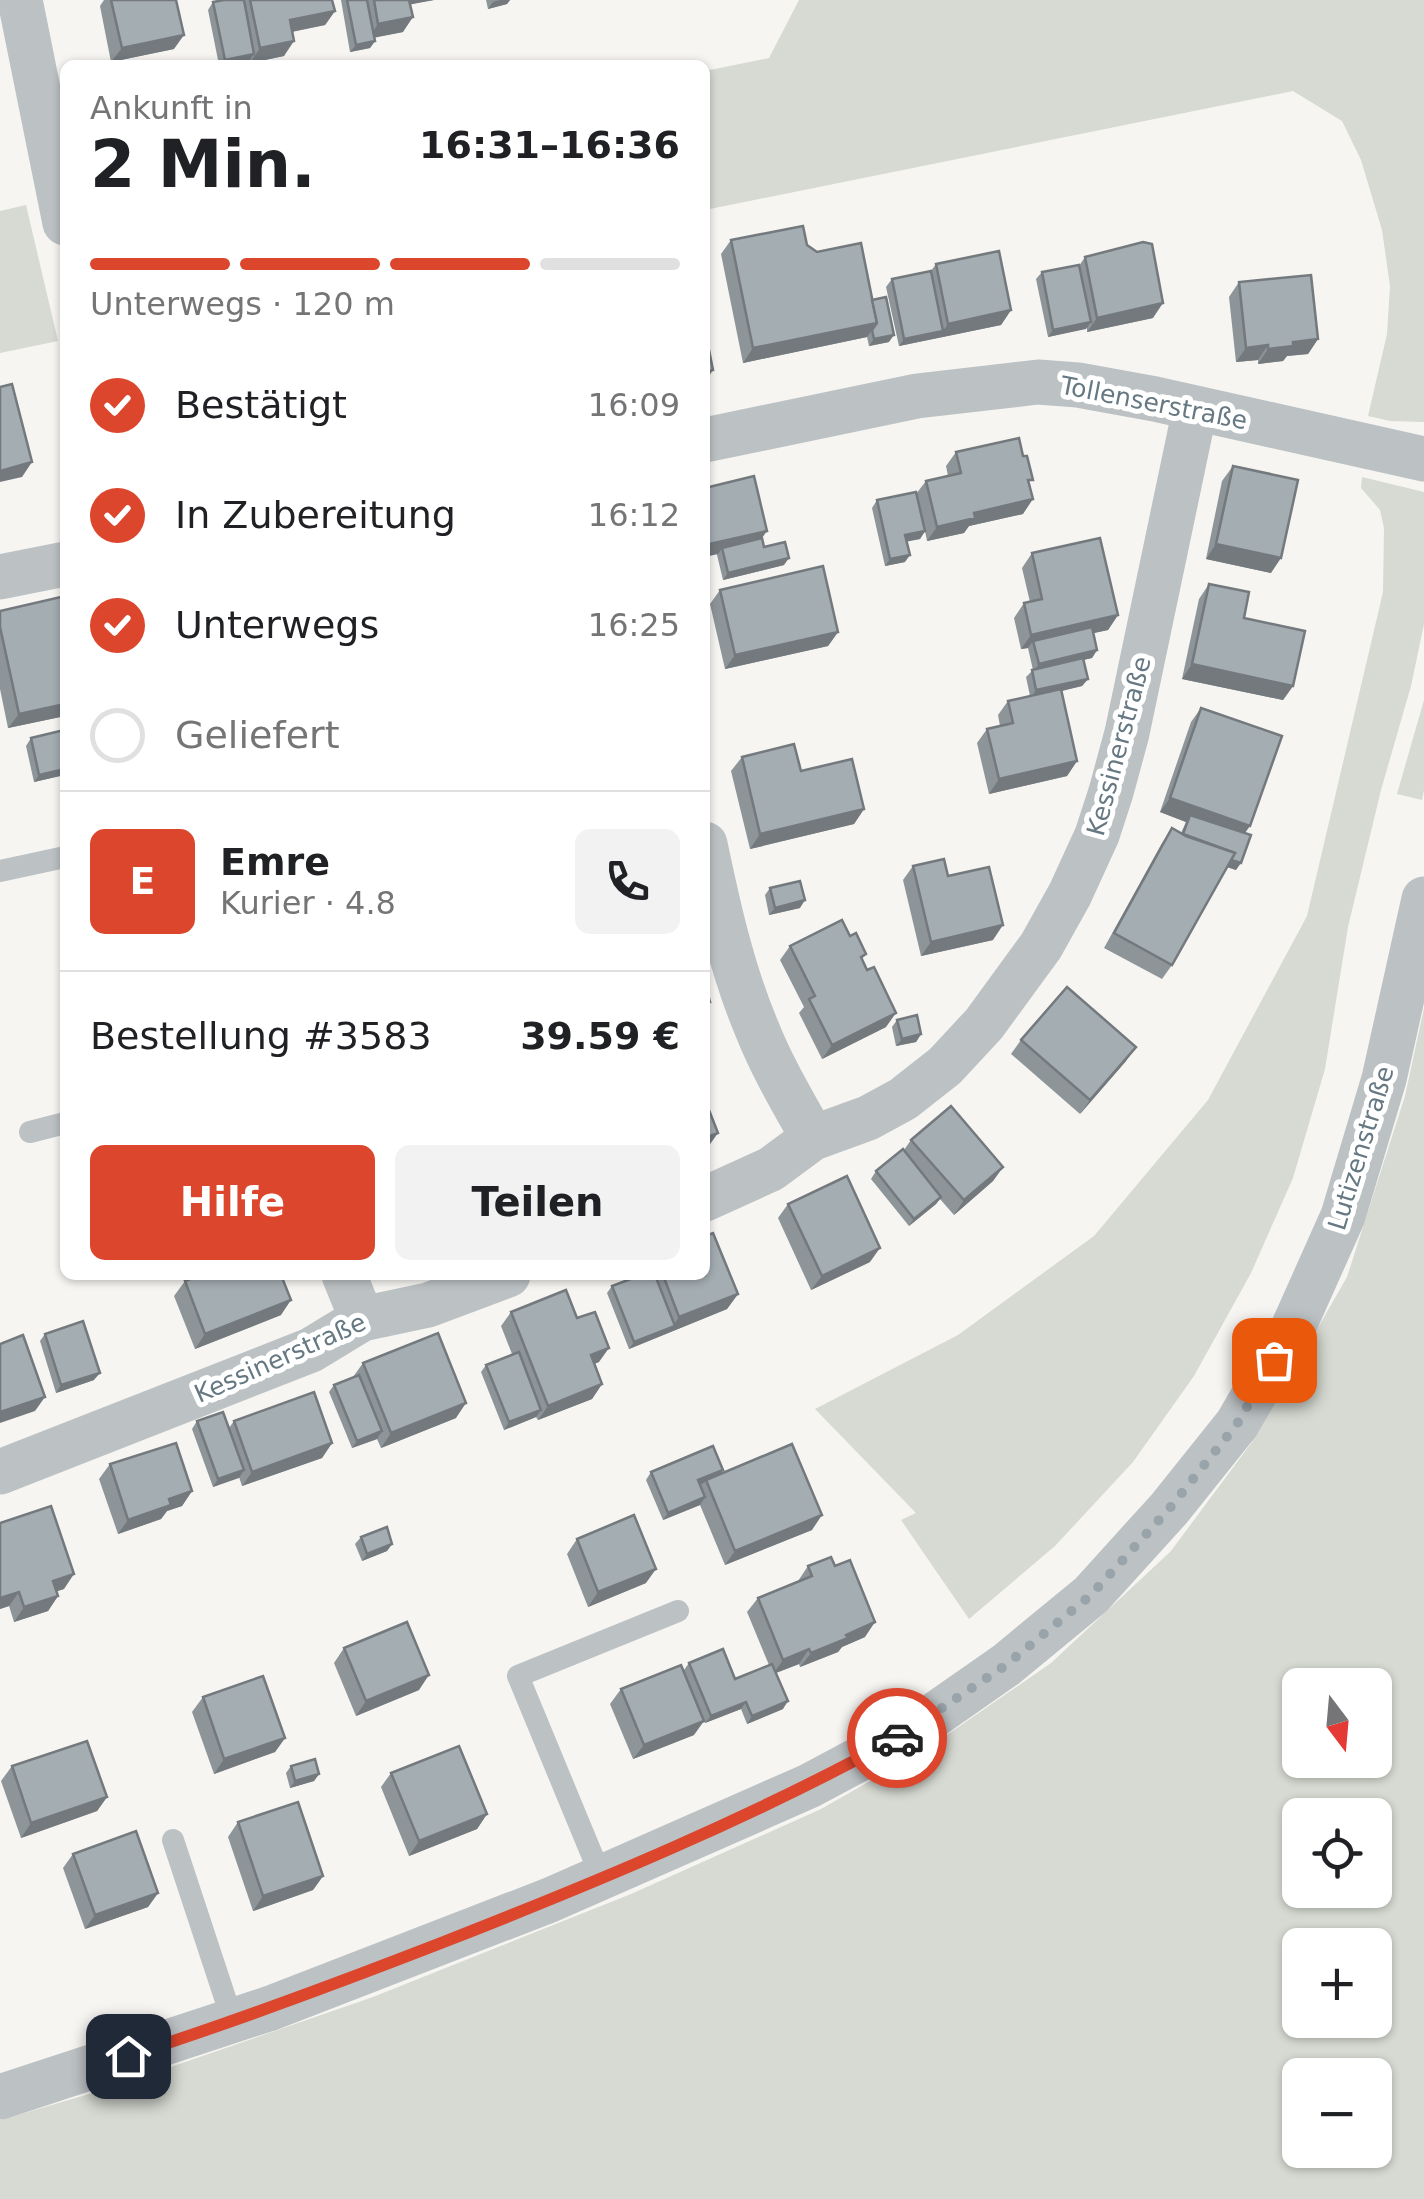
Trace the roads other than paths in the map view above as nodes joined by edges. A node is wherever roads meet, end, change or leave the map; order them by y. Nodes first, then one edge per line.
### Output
1 (20, 0) edge
2 (60, 198) edge
3 (1195, 409) junction
4 (710, 439) edge
5 (1424, 460) edge
6 (60, 565) edge
7 (0, 577) edge
8 (60, 857) edge
9 (710, 864) edge
10 (0, 871) edge
11 (1424, 899) edge
12 (60, 1124) edge
13 (30, 1132) dead end
14 (812, 1138) junction
15 (710, 1197) edge
16 (346, 1280) edge
17 (495, 1280) edge
18 (362, 1319) junction
19 (0, 1472) edge
20 (678, 1611) dead end
21 (173, 1840) dead end
22 (602, 1879) junction
23 (233, 2022) junction
24 (0, 2097) edge

1 - 2 street
3 - 4 street, Tollenserstraße
3 - 5 street, Tollenserstraße
3 - 14 street, Kessinerstraße
6 - 7 street
8 - 10 lane
9 - 14 street
11 - 22 street, Lutizenstraße
12 - 13 lane
14 - 15 street, Kessinerstraße
16 - 18 street
17 - 18 street, Kessinerstraße
18 - 19 street, Kessinerstraße
20 - 22 lane
21 - 23 lane
22 - 23 street, Lutizenstraße
23 - 24 street, Lutizenstraße

